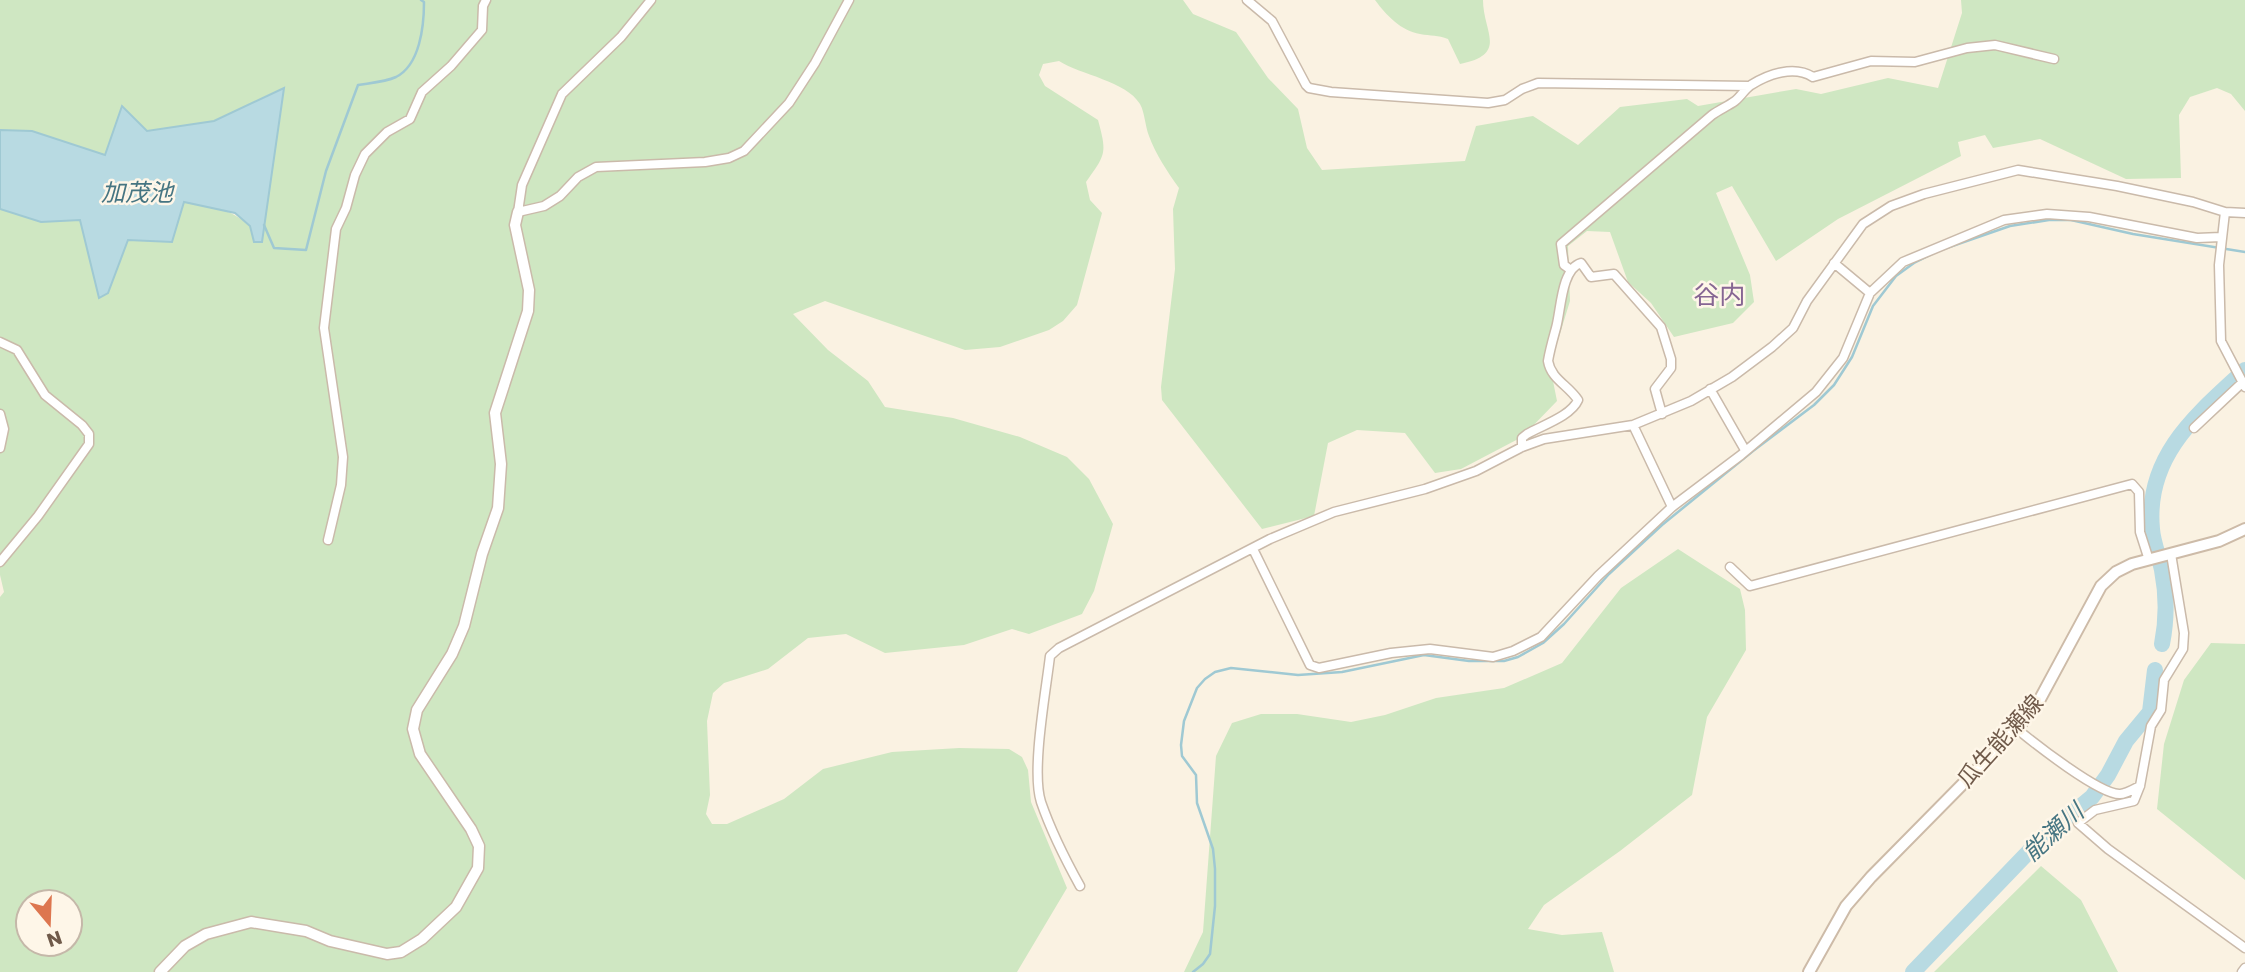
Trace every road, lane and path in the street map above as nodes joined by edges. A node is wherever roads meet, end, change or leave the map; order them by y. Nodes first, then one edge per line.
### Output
1 (486, 0) edge
2 (651, 0) edge
3 (849, 0) edge
4 (1247, 0) edge
5 (2054, 59) dead end
6 (1749, 86) junction
7 (518, 212) junction
8 (2225, 212) junction
9 (2245, 213) edge
10 (2221, 240) junction
11 (1834, 263) junction
12 (1571, 270) junction
13 (1870, 293) junction
14 (0, 342) edge
15 (2244, 384) edge
16 (1710, 389) junction
17 (0, 414) edge
18 (1662, 414) junction
19 (1633, 425) junction
20 (2194, 428) dead end
21 (1522, 447) junction
22 (0, 448) edge
23 (1745, 450) junction
24 (1672, 507) junction
25 (2245, 529) edge
26 (328, 540) dead end
27 (1253, 549) junction
28 (2171, 554) junction
29 (2149, 560) junction
30 (0, 562) edge
31 (1730, 567) dead end
32 (2017, 729) junction
33 (2140, 786) junction
34 (1080, 886) dead end
35 (2245, 948) edge
36 (159, 972) edge
37 (1809, 972) edge

1 - 26 street
2 - 7 street
3 - 7 street
4 - 6 street
5 - 6 street
6 - 12 street
7 - 36 street
8 - 9 street
8 - 10 street
8 - 11 street
10 - 13 street
10 - 15 street
11 - 13 street
11 - 16 street
12 - 18 street
12 - 21 street
13 - 23 street
14 - 30 street
15 - 20 street
16 - 18 street
16 - 23 street
17 - 22 street
18 - 19 street
19 - 21 street
19 - 24 street
21 - 27 street
23 - 24 street
24 - 27 street
25 - 28 main road, 瓜生能瀬線
27 - 34 street
28 - 29 main road, 瓜生能瀬線
28 - 33 street
29 - 31 street
29 - 32 main road, 瓜生能瀬線
32 - 33 street
32 - 37 main road, 瓜生能瀬線
33 - 35 street

